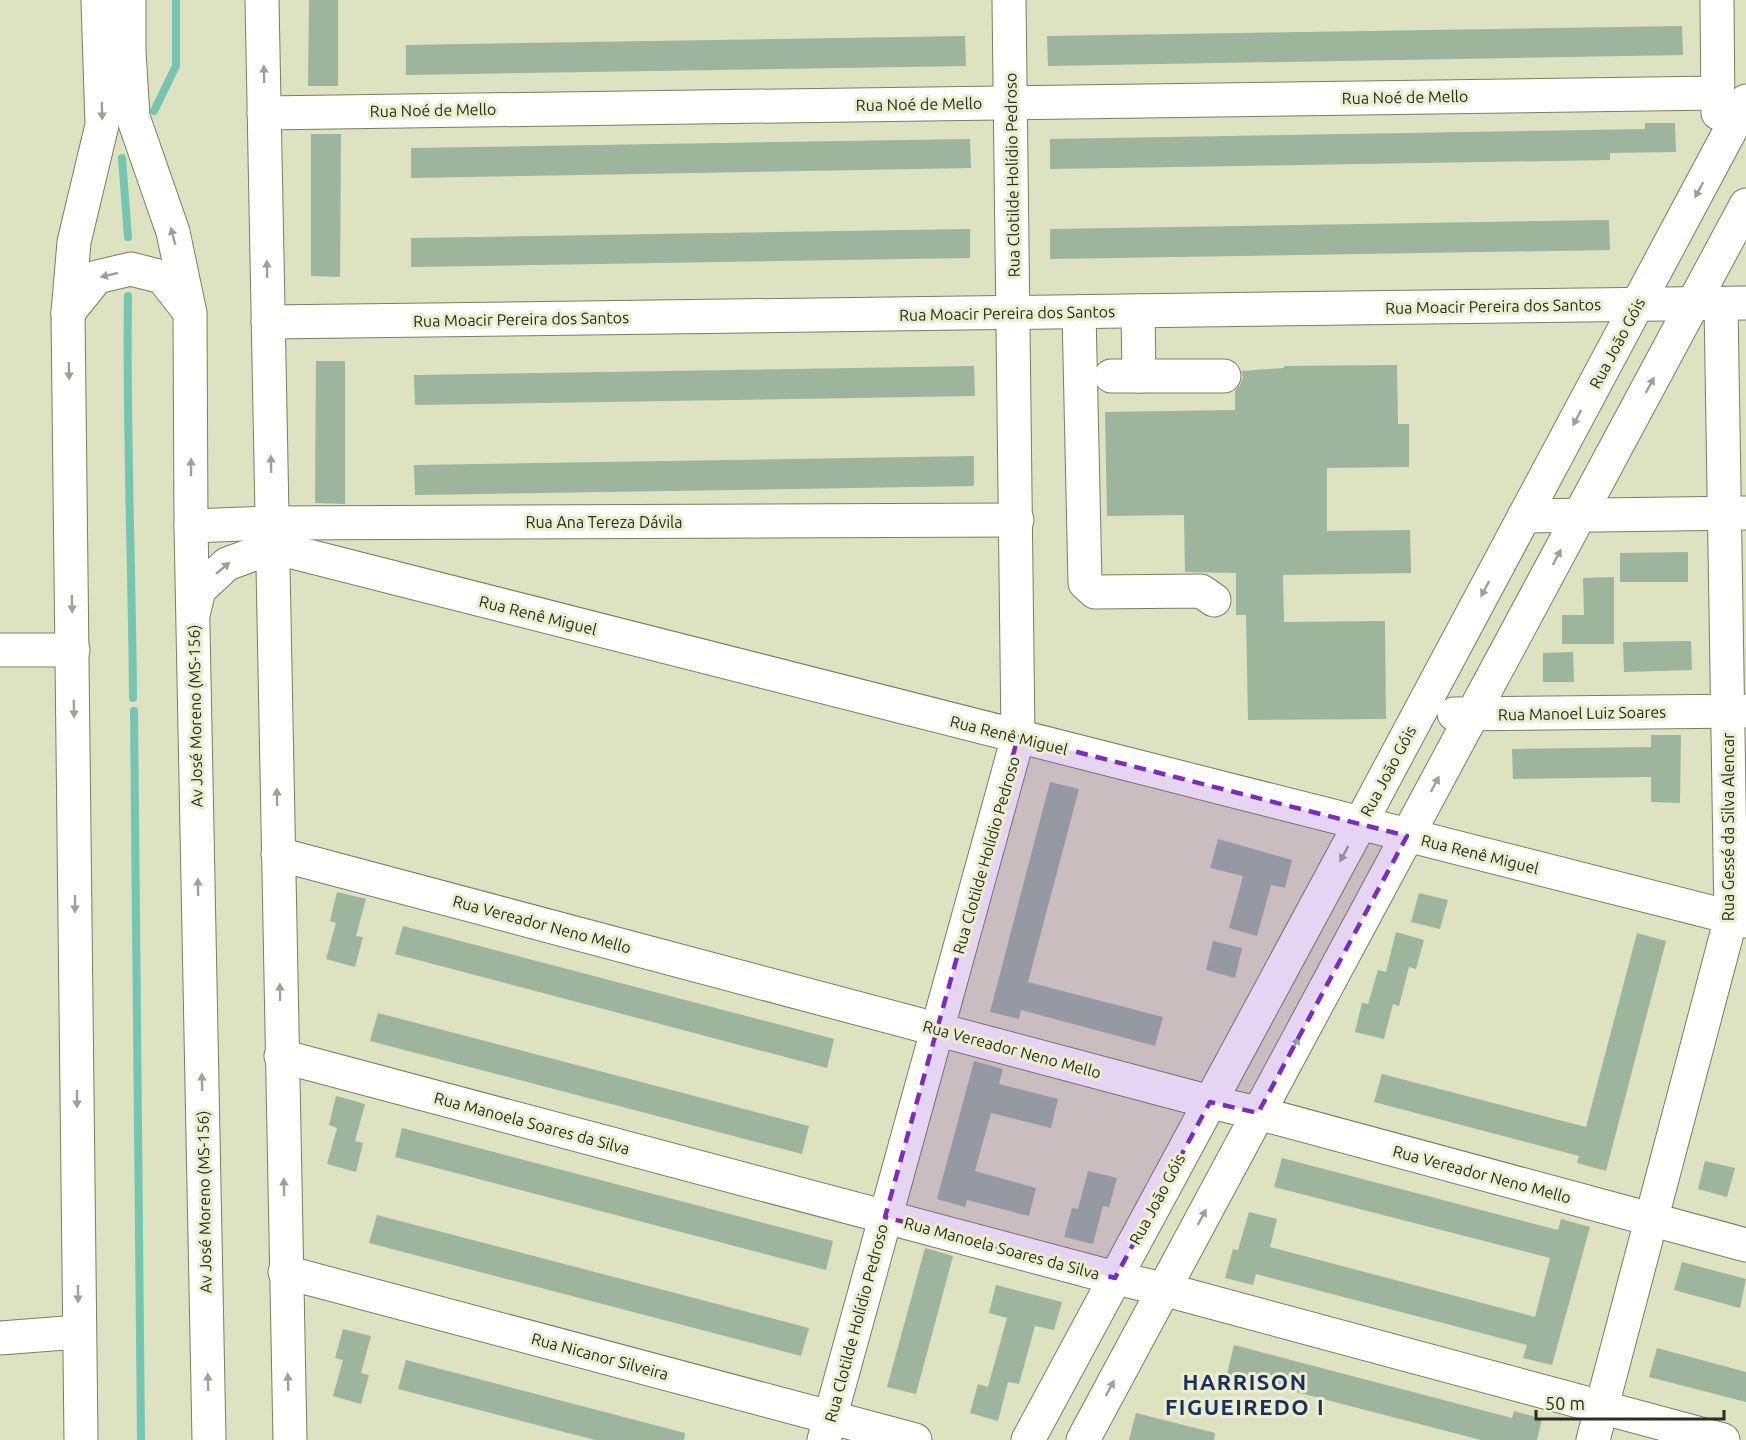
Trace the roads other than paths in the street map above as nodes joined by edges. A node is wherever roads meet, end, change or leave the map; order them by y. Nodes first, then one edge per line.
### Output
1 (98, 0) edge
2 (129, 0) edge
3 (262, 0) edge
4 (1009, 0) edge
5 (1717, 0) edge
6 (1732, 97) edge
7 (1011, 102) junction
8 (264, 112) junction
9 (1746, 205) edge
10 (1720, 303) edge
11 (1638, 305) junction
12 (1138, 311) junction
13 (1079, 312) junction
14 (68, 313) junction
15 (190, 313) junction
16 (1014, 313) junction
17 (268, 322) junction
18 (1224, 376) dead end
19 (1735, 514) edge
20 (1524, 516) junction
21 (1579, 517) junction
22 (1017, 520) junction
23 (191, 526) junction
24 (272, 535) junction
25 (1214, 600) dead end
26 (194, 612) junction
27 (0, 650) edge
28 (73, 650) junction
29 (1737, 711) edge
30 (1472, 714) junction
31 (1417, 715) junction
32 (1018, 737) junction
33 (1360, 824) junction
34 (1407, 836) junction
35 (278, 854) junction
36 (1739, 904) edge
37 (937, 1029) junction
38 (281, 1056) junction
39 (1210, 1102) junction
40 (1258, 1113) junction
41 (885, 1217) junction
42 (1651, 1220) junction
43 (1746, 1245) edge
44 (285, 1272) junction
45 (1115, 1278) junction
46 (1163, 1289) junction
47 (78, 1332) junction
48 (0, 1338) edge
49 (1601, 1408) junction
50 (827, 1429) edge
51 (81, 1440) edge
52 (209, 1440) edge
53 (290, 1440) edge
54 (915, 1440) edge
55 (1028, 1440) edge
56 (1083, 1440) edge
57 (1593, 1440) edge
58 (1723, 1440) edge

1 -> 14 street
15 -> 2 street, Av José Moreno (MS-156)
8 -> 3 street
4 - 7 street, Rua Clotilde Holídio Pedroso
5 - 6 street
6 - 7 street, Rua Noé de Mello
6 -> 11 street, Rua João Góis
7 - 8 street, Rua Noé de Mello
7 - 16 street, Rua Clotilde Holídio Pedroso
17 -> 8 street
9 - 10 street
10 - 11 street, Rua Moacir Pereira dos Santos
10 - 19 street, Rua Gessé da Silva Alencar
21 -> 10 street
11 - 12 street, Rua Moacir Pereira dos Santos
11 -> 20 street, Rua João Góis
12 - 13 street, Rua Moacir Pereira dos Santos
12 - 18 street
13 - 16 street, Rua Moacir Pereira dos Santos
13 - 25 street
15 -> 14 street
14 -> 28 street
23 -> 15 street, Av José Moreno (MS-156)
16 - 17 street, Rua Moacir Pereira dos Santos
16 - 22 street, Rua Clotilde Holídio Pedroso
24 -> 17 street
19 - 21 street
19 - 29 street, Rua Gessé da Silva Alencar
20 - 21 street
20 -> 31 street, Rua João Góis
30 -> 21 street
22 - 24 street, Rua Ana Tereza Dávila
22 - 32 street, Rua Clotilde Holídio Pedroso
23 - 24 street, Rua Ana Tereza Dávila
23 - 26 street, Av José Moreno (MS-156)
26 -> 24 street
24 - 32 street, Rua Renê Miguel
35 -> 24 street
52 -> 26 street, Av José Moreno (MS-156)
27 - 28 street
28 -> 47 street
29 - 30 street, Rua Manoel Luiz Soares
29 - 36 street, Rua Gessé da Silva Alencar
30 - 31 street, Rua Manoel Luiz Soares
34 -> 30 street
31 - 33 street, Rua João Góis
32 - 33 street, Rua Renê Miguel
32 - 37 street, Rua Clotilde Holídio Pedroso
33 - 34 street, Rua Renê Miguel
33 -> 39 street, Rua João Góis
34 - 36 street, Rua Renê Miguel
40 -> 34 street
35 - 37 street, Rua Vereador Neno Mello
38 -> 35 street
36 - 42 street, Rua Gessé da Silva Alencar
37 - 39 street, Rua Vereador Neno Mello
37 - 41 street, Rua Clotilde Holídio Pedroso
38 - 41 street, Rua Manoela Soares da Silva
44 -> 38 street
39 - 40 street, Rua Vereador Neno Mello
39 - 45 street, Rua João Góis
40 - 42 street, Rua Vereador Neno Mello
46 -> 40 street
41 - 45 street, Rua Manoela Soares da Silva
41 - 50 street, Rua Clotilde Holídio Pedroso
42 - 43 street, Rua Vereador Neno Mello
42 - 49 street, Rua Gessé da Silva Alencar
44 - 50 street, Rua Nicanor Silveira
53 -> 44 street
45 - 46 street, Rua Manoela Soares da Silva
45 - 55 street, Rua João Góis
46 - 49 street, Rua Manoela Soares da Silva
56 -> 46 street
47 - 48 street
47 - 51 street
49 - 57 street, Rua Gessé da Silva Alencar
49 - 58 street, Rua Manoela Soares da Silva
50 - 54 street, Rua Nicanor Silveira

